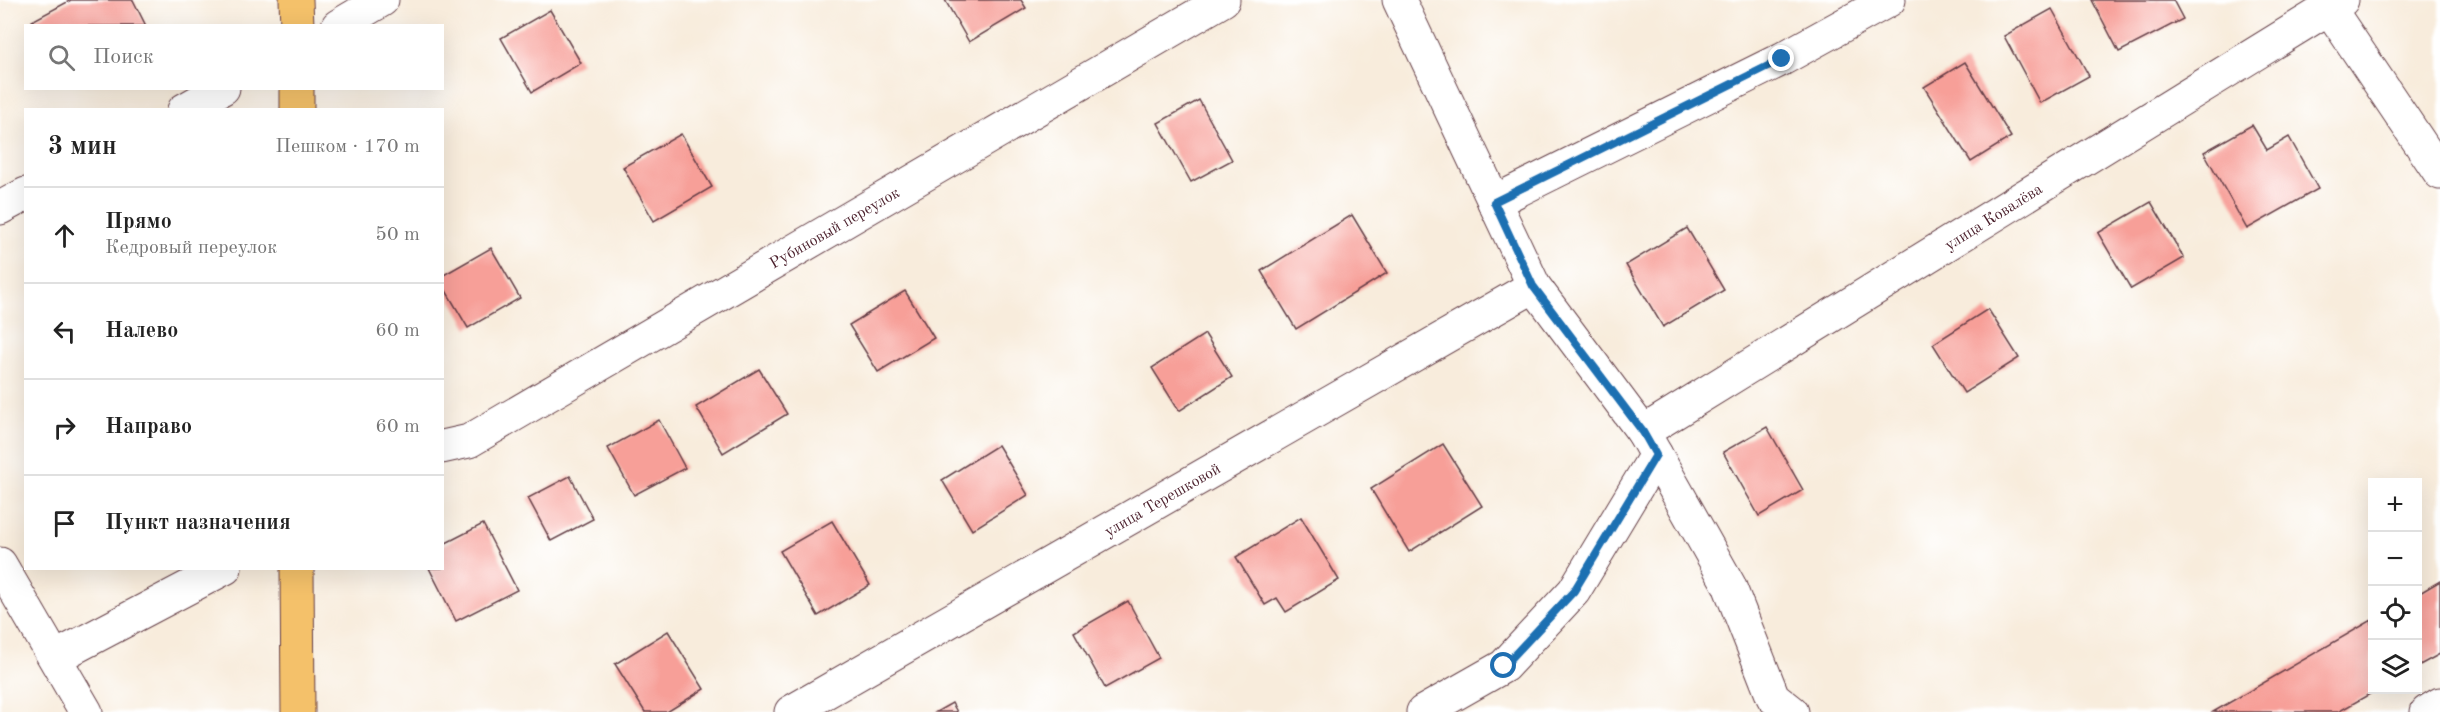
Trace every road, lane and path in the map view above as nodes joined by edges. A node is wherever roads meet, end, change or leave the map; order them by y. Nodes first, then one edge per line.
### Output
1 (296, 0) edge
2 (382, 0) edge
3 (1223, 0) edge
4 (1399, 0) edge
5 (1889, 0) edge
6 (2336, 4) edge
7 (297, 24) edge
8 (341, 24) edge
9 (219, 90) edge
10 (297, 90) edge
11 (188, 108) edge
12 (297, 108) edge
13 (2440, 173) edge
14 (24, 195) edge
15 (1494, 202) junction
16 (0, 208) edge
17 (1533, 286) junction
18 (1650, 444) junction
19 (444, 447) edge
20 (0, 564) edge
21 (221, 570) edge
22 (297, 570) edge
23 (56, 657) junction
24 (2440, 704) edge
25 (86, 712) edge
26 (298, 712) edge
27 (791, 712) edge
28 (1423, 712) edge
29 (1792, 712) edge
30 (2427, 712) edge

1 - 7 main road
2 - 8 street
3 - 19 street, Рубиновый переулок
4 - 15 street
5 - 15 street
6 - 13 street
6 - 18 street, улица Ковалёва
9 - 11 street
10 - 12 main road
14 - 16 street
15 - 17 street
17 - 18 street
17 - 27 street, улица Терешковой
18 - 28 street
18 - 29 street
20 - 23 street
21 - 23 street
22 - 26 main road
23 - 25 street
24 - 30 street

